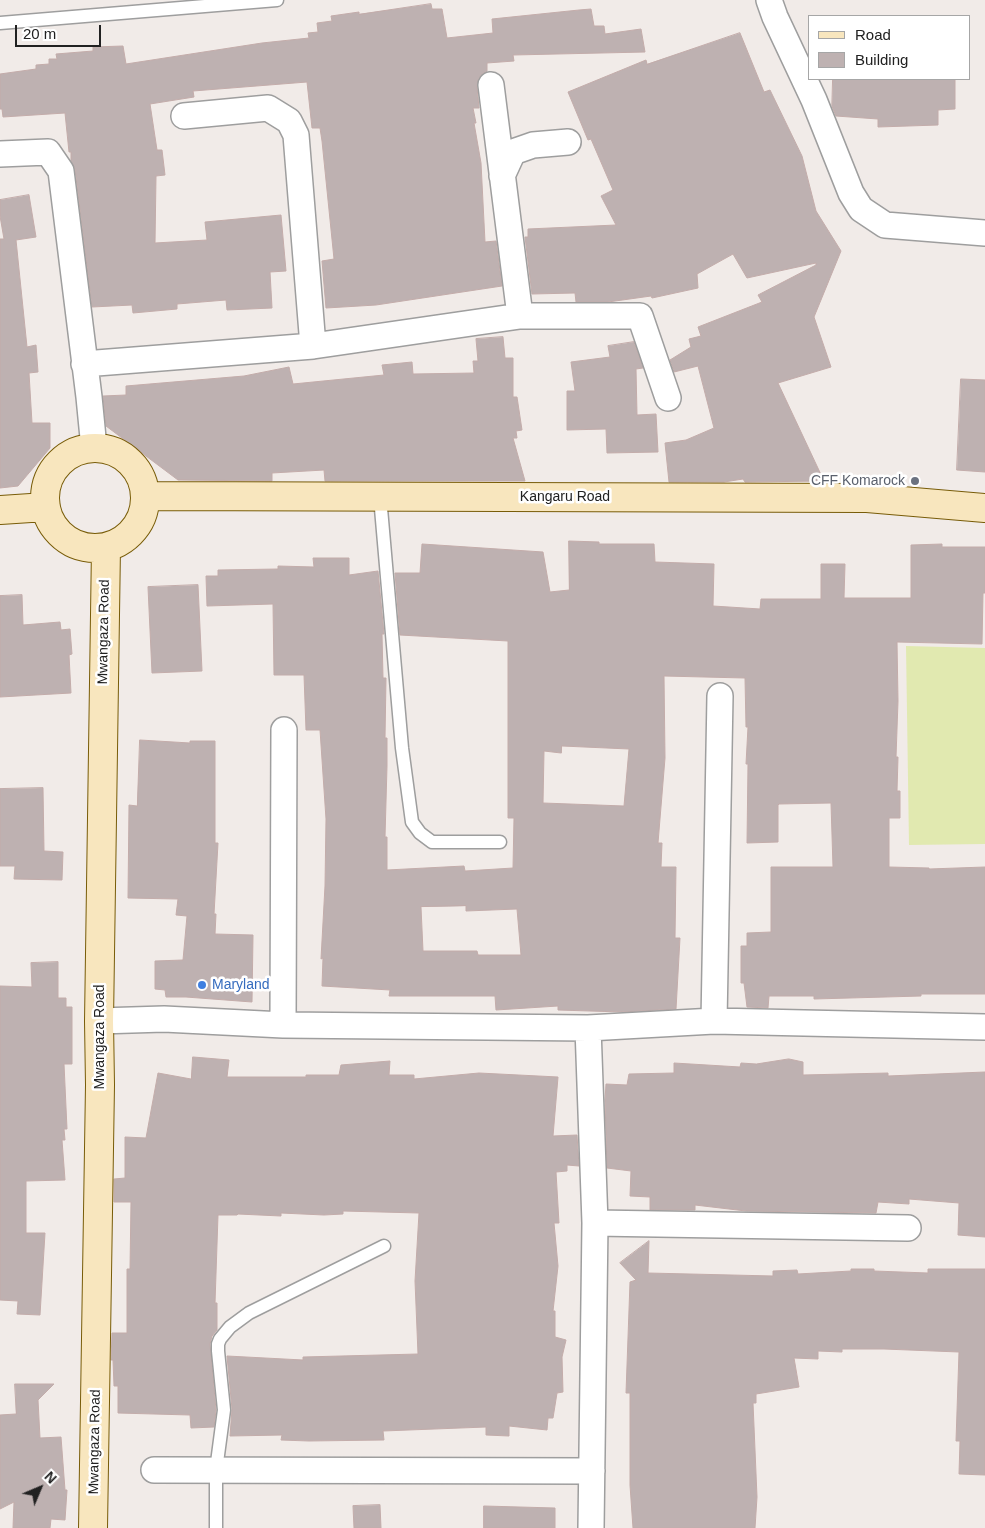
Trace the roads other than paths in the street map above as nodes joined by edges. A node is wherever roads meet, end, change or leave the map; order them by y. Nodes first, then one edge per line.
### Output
1 (277, 0) edge
2 (769, 0) edge
3 (216, 3) edge
4 (0, 23) edge
5 (491, 84) dead end
6 (184, 116) dead end
7 (568, 142) dead end
8 (0, 154) edge
9 (502, 176) junction
10 (985, 233) edge
11 (520, 316) junction
12 (313, 346) junction
13 (84, 364) junction
14 (668, 398) dead end
15 (94, 448) junction
16 (145, 496) junction
17 (380, 496) junction
18 (46, 507) junction
19 (985, 508) edge
20 (0, 510) edge
21 (106, 547) junction
22 (720, 696) dead end
23 (284, 730) dead end
24 (500, 842) dead end
25 (99, 1021) junction
26 (714, 1021) junction
27 (283, 1024) junction
28 (985, 1027) edge
29 (588, 1028) junction
30 (595, 1223) junction
31 (908, 1228) dead end
32 (384, 1246) dead end
33 (154, 1470) dead end
34 (216, 1470) junction
35 (592, 1471) junction
36 (94, 1528) edge
37 (216, 1528) edge
38 (591, 1528) edge

1 - 3 lane
2 - 10 street
3 - 4 lane
5 - 9 street
6 - 12 street
7 - 9 street
8 - 13 street
9 - 11 street
11 - 12 street
11 - 14 street
12 - 13 street
13 - 15 street
15 - 16 main road
15 - 18 main road
16 - 17 main road, Kangaru Road
16 - 21 main road
17 - 19 main road, Kangaru Road
17 - 24 lane
18 - 20 main road
18 - 21 main road
21 - 25 main road, Mwangaza Road
22 - 26 street
23 - 27 street
25 - 27 street
25 - 36 main road, Mwangaza Road
26 - 28 street
26 - 29 street
27 - 29 street
29 - 30 street
30 - 31 street
30 - 35 street
32 - 34 lane
33 - 34 street
34 - 35 street
34 - 37 lane
35 - 38 street

